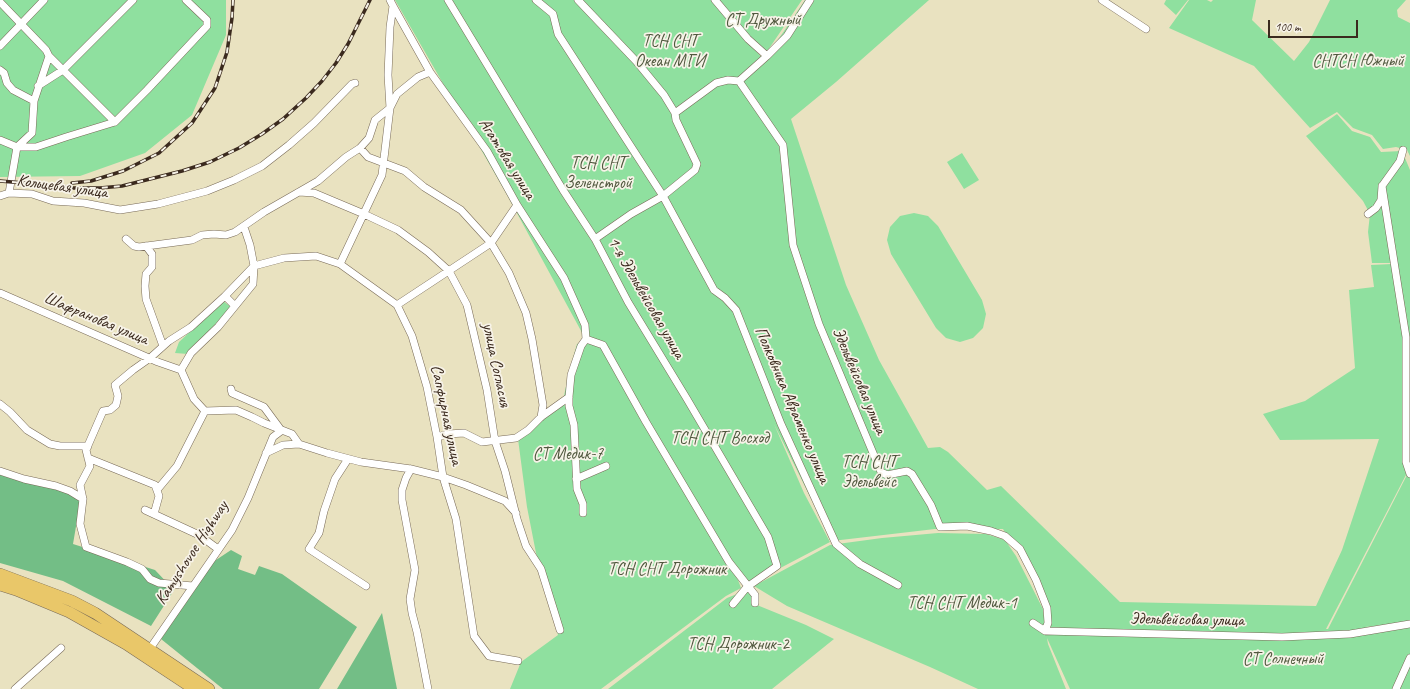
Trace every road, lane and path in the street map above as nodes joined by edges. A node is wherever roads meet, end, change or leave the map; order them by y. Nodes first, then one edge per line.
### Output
1 (44, 0) edge
2 (133, 0) edge
3 (186, 0) edge
4 (448, 0) edge
5 (536, 0) edge
6 (578, 0) edge
7 (716, 0) edge
8 (810, 0) edge
9 (1102, 0) edge
10 (0, 2) edge
11 (392, 3) edge
12 (20, 24) junction
13 (1146, 29) dead end
14 (0, 46) edge
15 (49, 56) junction
16 (767, 56) junction
17 (0, 70) edge
18 (64, 70) junction
19 (430, 72) junction
20 (739, 81) junction
21 (355, 83) dead end
22 (38, 86) junction
23 (34, 101) junction
24 (390, 108) junction
25 (675, 113) junction
26 (115, 122) junction
27 (0, 140) edge
28 (17, 147) junction
29 (360, 148) junction
30 (1403, 150) dead end
31 (384, 163) junction
32 (1382, 186) junction
33 (299, 192) junction
34 (9, 193) junction
35 (0, 196) edge
36 (663, 196) junction
37 (517, 205) junction
38 (1376, 208) junction
39 (364, 214) junction
40 (1368, 214) dead end
41 (1387, 214) junction
42 (244, 227) junction
43 (126, 239) dead end
44 (595, 239) junction
45 (491, 243) junction
46 (146, 246) junction
47 (340, 264) junction
48 (254, 266) junction
49 (449, 271) junction
50 (0, 293) edge
51 (224, 296) junction
52 (397, 305) junction
53 (235, 306) junction
54 (586, 339) junction
55 (163, 346) junction
56 (150, 358) junction
57 (181, 370) junction
58 (231, 389) dead end
59 (569, 397) junction
60 (0, 404) edge
61 (205, 411) junction
62 (541, 417) junction
63 (281, 431) junction
64 (437, 437) junction
65 (495, 441) junction
66 (299, 444) junction
67 (88, 446) junction
68 (266, 453) junction
69 (88, 458) junction
70 (348, 459) junction
71 (606, 466) dead end
72 (411, 469) junction
73 (0, 471) edge
74 (1410, 474) edge
75 (443, 477) junction
76 (576, 479) junction
77 (157, 490) junction
78 (83, 498) junction
79 (145, 510) dead end
80 (516, 513) junction
81 (583, 513) dead end
82 (154, 514) junction
83 (218, 549) junction
84 (0, 574) edge
85 (0, 585) edge
86 (898, 585) dead end
87 (193, 586) junction
88 (366, 586) dead end
89 (747, 587) junction
90 (0, 589) edge
91 (16, 590) junction
92 (755, 603) dead end
93 (733, 604) dead end
94 (1033, 623) dead end
95 (1410, 624) edge
96 (560, 630) dead end
97 (1045, 631) junction
98 (61, 648) dead end
99 (149, 650) junction
100 (1410, 658) edge
101 (518, 661) dead end
102 (15, 689) edge
103 (194, 689) edge
104 (209, 689) edge
105 (428, 689) edge
106 (1396, 689) edge

1 - 12 street
2 - 18 street
3 - 26 street
4 - 44 street, 1-я Эдельвейсовая улица
5 - 36 street, Полковника Авраменко улица
6 - 25 street
7 - 16 street
8 - 16 street
9 - 13 street
10 - 12 street
11 - 19 street, Агатовая улица
11 - 24 street
12 - 14 street
12 - 15 street
15 - 18 street
15 - 22 street
16 - 20 street
17 - 23 street
18 - 22 street
18 - 26 street
19 - 24 street
19 - 37 street, Агатовая улица
20 - 25 street
20 - 97 street, Эдельвейсовая улица
21 - 34 street, Кольцевая улица
22 - 23 street
23 - 28 street
24 - 29 street
24 - 31 street
25 - 36 street
26 - 28 street
27 - 28 street
28 - 34 street
29 - 31 street
29 - 33 street
30 - 32 street
31 - 39 street
31 - 45 street
32 - 38 street
32 - 41 street
33 - 39 street, улица Согласия
33 - 42 street
34 - 35 street, Кольцевая улица
36 - 44 street
36 - 86 street, Полковника Авраменко улица
37 - 45 street
37 - 54 street, Агатовая улица
38 - 40 street
38 - 41 street
39 - 47 street
39 - 49 street, улица Согласия
41 - 74 street
42 - 46 street
42 - 48 street
43 - 46 street
44 - 89 street, 1-я Эдельвейсовая улица
45 - 49 street
45 - 62 street
46 - 55 street
47 - 48 street, Сапфирная улица
47 - 52 street, Сапфирная улица
48 - 51 street
48 - 53 street
49 - 52 street
49 - 65 street, улица Согласия
50 - 56 street, Шафрановая улица
51 - 53 street
51 - 55 street
52 - 64 street, Сапфирная улица
53 - 57 street
54 - 59 street
54 - 89 street
55 - 56 street
56 - 57 street, Шафрановая улица
56 - 67 street
57 - 61 street
58 - 63 street
59 - 62 street
59 - 76 street
60 - 67 street
61 - 63 street
61 - 77 street
62 - 65 street
63 - 66 street
63 - 68 street, Kamyshovoe Highway
64 - 65 street
64 - 75 street, Сапфирная улица
65 - 80 street, улица Согласия
66 - 68 street
66 - 70 street
67 - 69 street
68 - 83 street, Kamyshovoe Highway
69 - 77 street
69 - 78 street
70 - 72 street
70 - 88 street
71 - 76 street
72 - 75 street
72 - 105 street
73 - 78 street
75 - 80 street
75 - 101 street, Сапфирная улица
76 - 81 street
77 - 82 street
78 - 87 street
79 - 82 street
80 - 96 street, улица Согласия
82 - 83 street
83 - 87 street, Kamyshovoe Highway
84 - 99 main road
85 - 91 main road
87 - 99 street, Kamyshovoe Highway
89 - 92 street
89 - 93 street, 1-я Эдельвейсовая улица
90 - 91 main road
91 - 103 main road
94 - 97 street
95 - 97 street, Эдельвейсовая улица
98 - 102 street
99 - 104 main road
100 - 106 street

